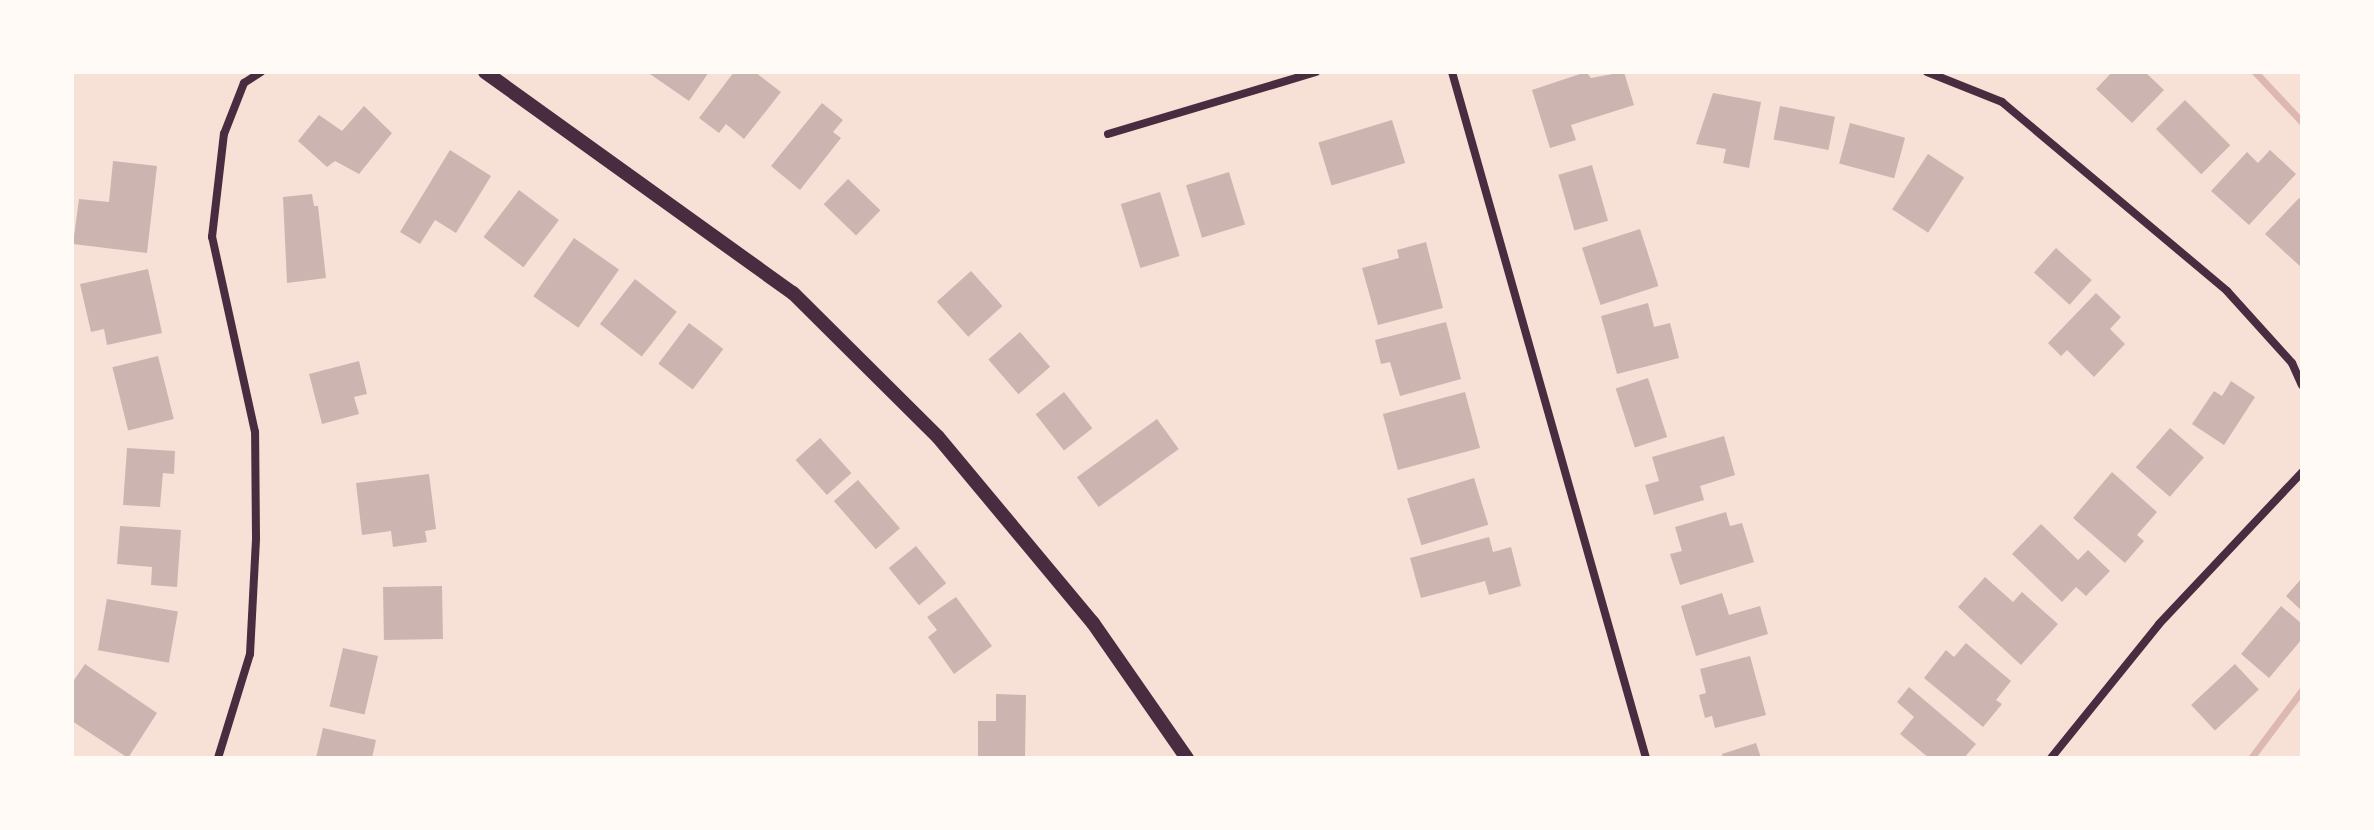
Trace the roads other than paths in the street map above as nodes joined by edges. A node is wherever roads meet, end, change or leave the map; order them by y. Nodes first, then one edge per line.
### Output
1 (261, 72) edge
2 (485, 72) edge
3 (1316, 72) edge
4 (1452, 72) edge
5 (1927, 72) edge
6 (1108, 134) dead end
7 (2302, 385) edge
8 (2302, 472) edge
9 (218, 758) edge
10 (1187, 758) edge
11 (1646, 758) edge
12 (2051, 758) edge

1 - 9 street
2 - 10 street
3 - 6 street
4 - 11 street
5 - 7 street
8 - 12 street

